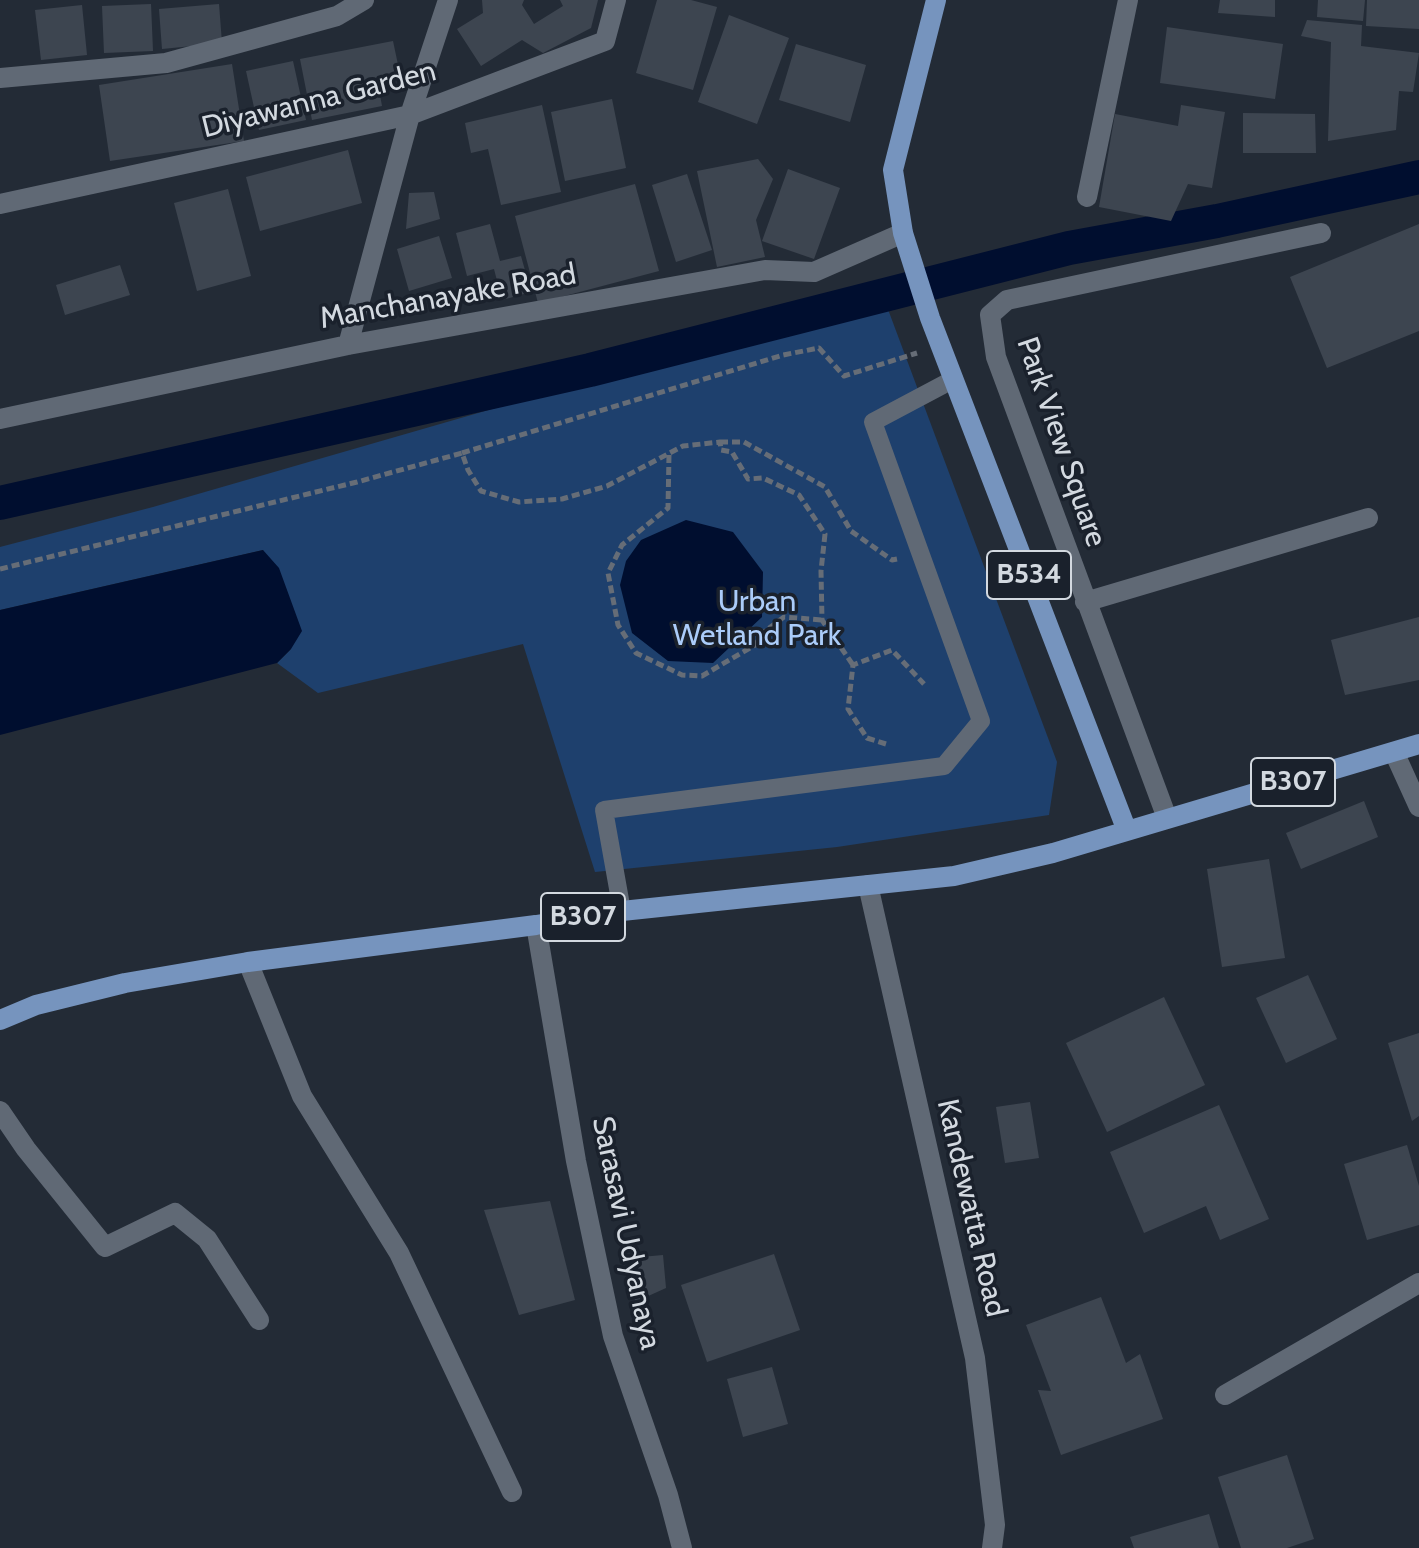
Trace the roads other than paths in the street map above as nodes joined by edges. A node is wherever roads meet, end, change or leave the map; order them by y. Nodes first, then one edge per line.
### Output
1 (364, 0) edge
2 (448, 0) edge
3 (616, 0) edge
4 (936, 0) edge
5 (1128, 0) edge
6 (0, 78) edge
7 (410, 115) junction
8 (1087, 197) dead end
9 (0, 204) edge
10 (903, 233) junction
11 (1321, 233) dead end
12 (348, 345) junction
13 (954, 379) junction
14 (0, 419) edge
15 (1368, 518) dead end
16 (1085, 602) junction
17 (1419, 744) edge
18 (1394, 752) junction
19 (1419, 807) edge
20 (1167, 818) junction
21 (1127, 831) junction
22 (868, 885) junction
23 (622, 911) junction
24 (536, 925) junction
25 (248, 962) junction
26 (0, 1020) edge
27 (0, 1111) edge
28 (1419, 1283) edge
29 (259, 1320) dead end
30 (1225, 1395) dead end
31 (512, 1492) dead end
32 (682, 1548) edge
33 (992, 1548) edge

1 - 6 street
2 - 7 street
3 - 7 street, Diyawanna Garden
4 - 10 main road, B534
5 - 8 street
7 - 9 street, Diyawanna Garden
7 - 12 street
10 - 12 street, Manchanayake Road
10 - 13 main road, B534
11 - 16 street, Park View Square
12 - 14 street, Manchanayake Road
13 - 21 main road, B534
13 - 23 lane
15 - 16 street
16 - 20 street, Park View Square
17 - 18 main road, B307
18 - 19 street
18 - 20 main road, B307
20 - 21 main road, B307
21 - 22 main road, B307
22 - 23 main road, B307
22 - 33 street, Kandewatta Road
23 - 24 main road, B307
24 - 25 main road, B307
24 - 32 street, Sarasavi Udyanaya
25 - 26 main road, B307
25 - 31 street
27 - 29 street
28 - 30 street

